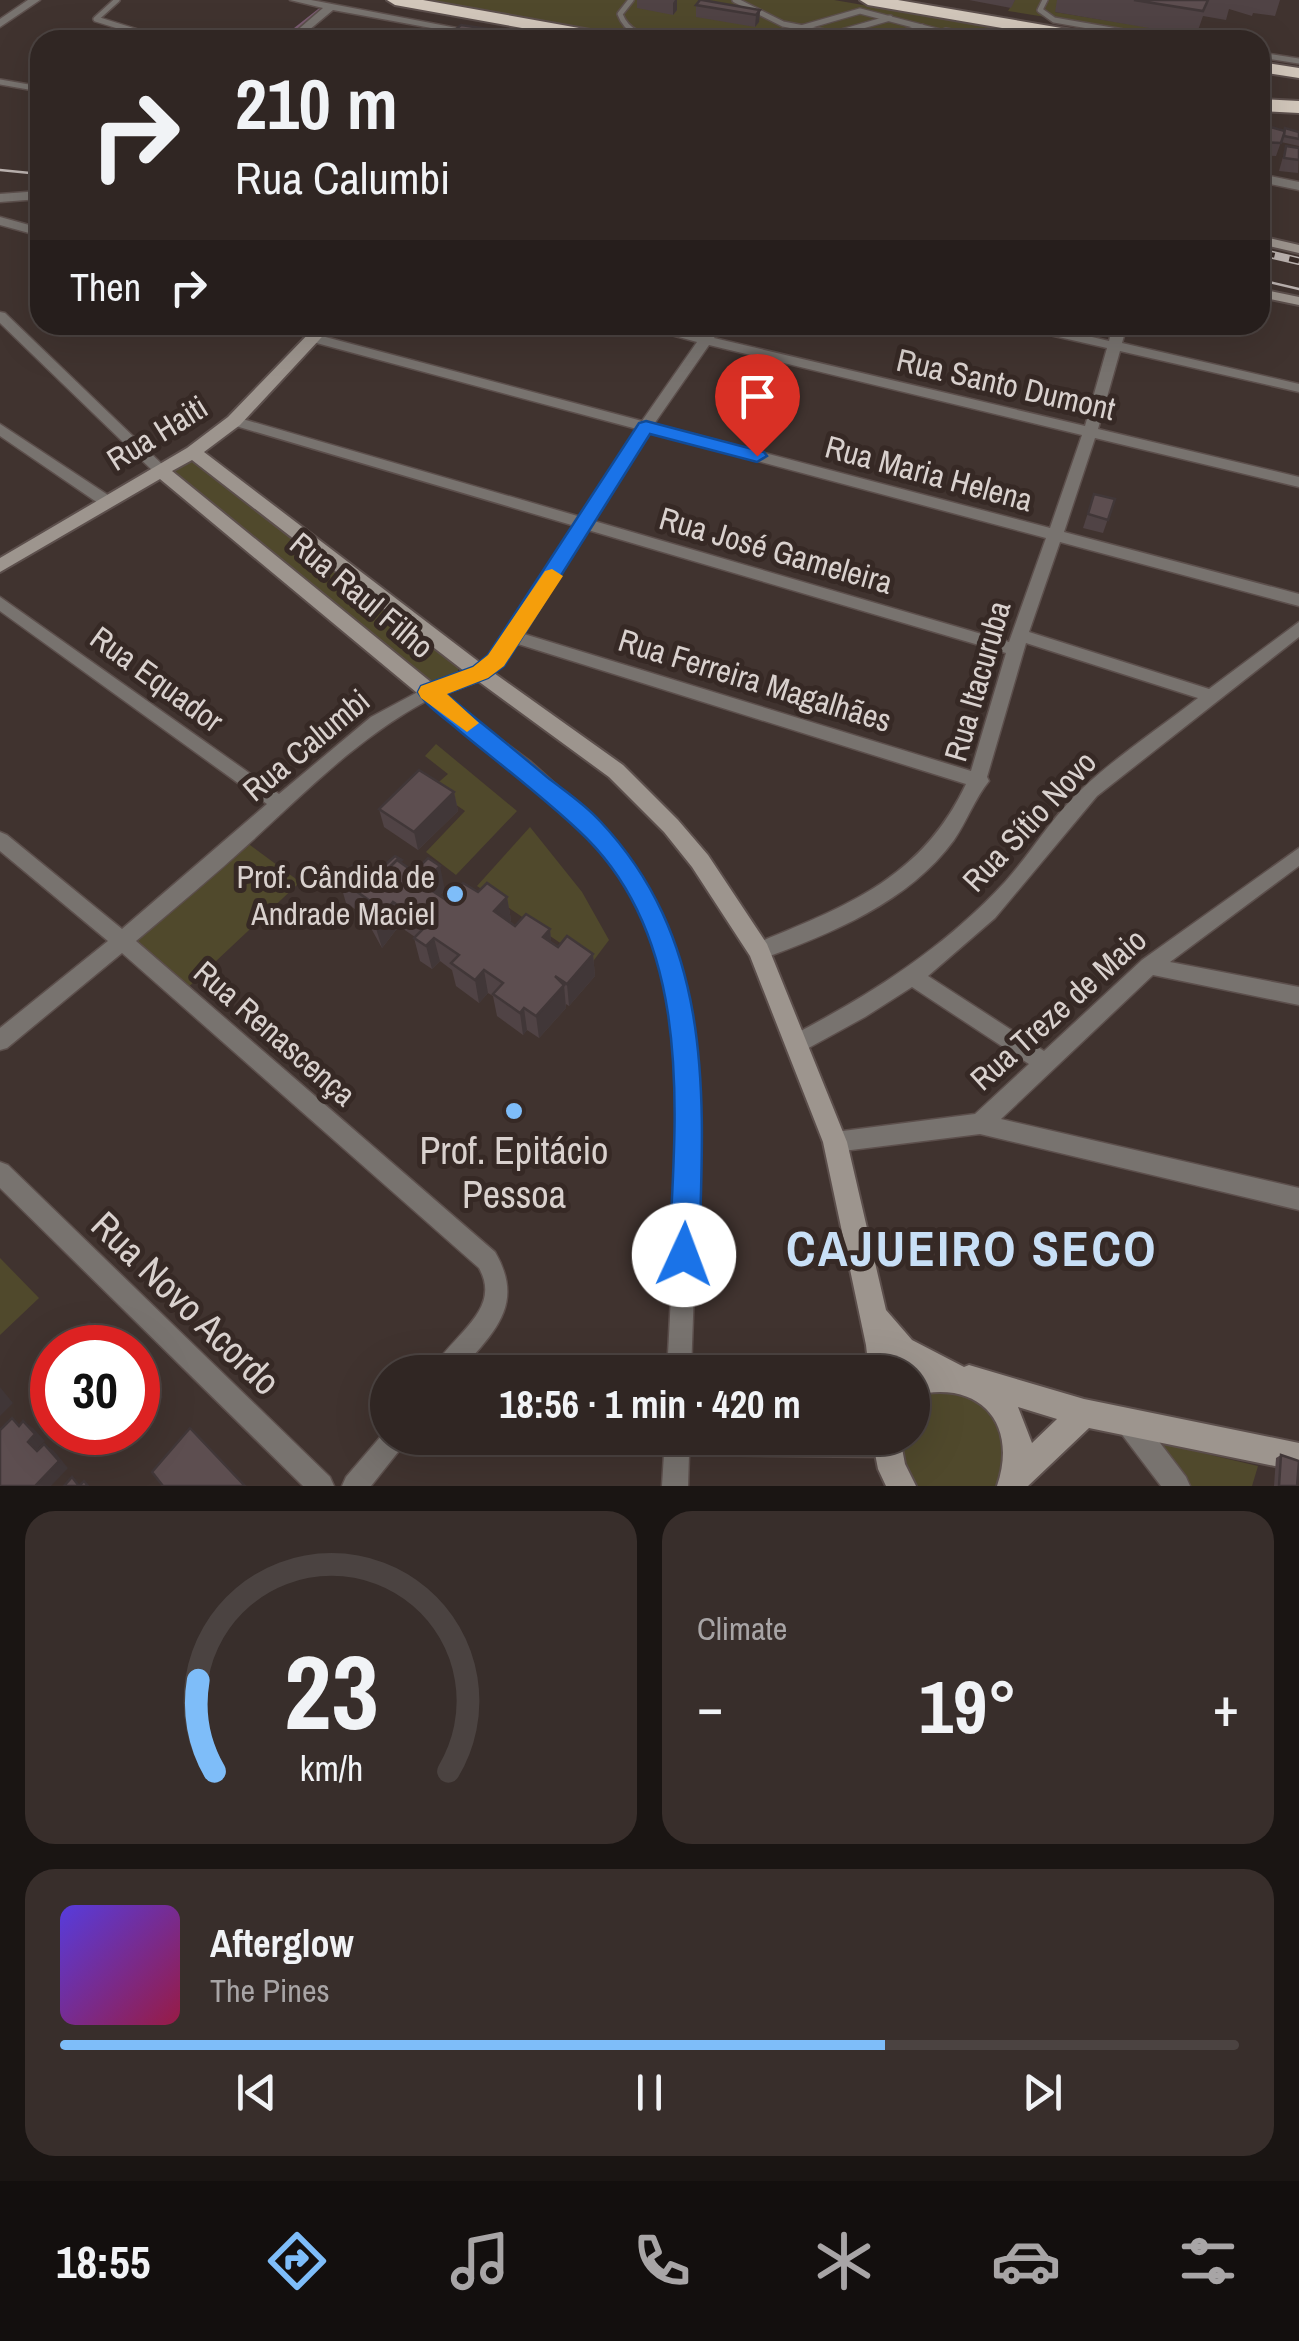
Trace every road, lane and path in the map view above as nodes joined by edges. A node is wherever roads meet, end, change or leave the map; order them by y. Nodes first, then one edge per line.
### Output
1 (35, 0) edge
2 (118, 0) edge
3 (295, 0) edge
4 (395, 0) edge
5 (631, 0) edge
6 (735, 0) edge
7 (868, 0) edge
8 (907, 0) edge
9 (1044, 0) edge
10 (330, 7) junction
11 (893, 18) junction
12 (774, 20) junction
13 (986, 20) junction
14 (0, 24) edge
15 (924, 26) junction
16 (1022, 26) junction
17 (800, 28) junction
18 (130, 30) edge
19 (303, 30) edge
20 (458, 30) edge
21 (562, 30) edge
22 (631, 30) edge
23 (778, 30) edge
24 (812, 30) edge
25 (850, 30) edge
26 (910, 30) edge
27 (940, 30) edge
28 (1030, 30) edge
29 (1045, 30) edge
30 (1112, 30) edge
31 (1270, 56) edge
32 (1299, 61) edge
33 (1270, 68) edge
34 (1299, 72) edge
35 (0, 82) edge
36 (30, 87) edge
37 (1270, 105) edge
38 (1299, 107) edge
39 (1270, 180) edge
40 (1299, 186) edge
41 (30, 196) edge
42 (0, 198) edge
43 (0, 222) edge
44 (30, 230) edge
45 (1270, 242) edge
46 (1299, 249) edge
47 (1270, 295) edge
48 (1299, 301) edge
49 (0, 316) edge
50 (316, 335) edge
51 (329, 335) edge
52 (681, 335) edge
53 (709, 335) edge
54 (1068, 335) edge
55 (1118, 335) edge
56 (705, 341) junction
57 (1116, 346) junction
58 (1299, 388) edge
59 (234, 421) junction
60 (646, 427) junction
61 (0, 429) edge
62 (1088, 432) junction
63 (193, 452) junction
64 (160, 470) junction
65 (1299, 482) edge
66 (106, 501) junction
67 (584, 526) junction
68 (1056, 534) junction
69 (0, 566) edge
70 (1299, 600) edge
71 (0, 602) edge
72 (1299, 628) edge
73 (513, 637) junction
74 (1018, 643) junction
75 (480, 672) junction
76 (429, 692) junction
77 (1208, 695) junction
78 (980, 781) junction
79 (280, 803) junction
80 (0, 840) edge
81 (1299, 856) edge
82 (121, 940) junction
83 (759, 951) junction
84 (1149, 966) junction
85 (915, 978) junction
86 (1299, 996) edge
87 (0, 1040) edge
88 (796, 1044) junction
89 (1044, 1063) junction
90 (980, 1124) junction
91 (834, 1142) junction
92 (0, 1173) edge
93 (1299, 1198) edge
94 (872, 1311) junction
95 (457, 1355) edge
96 (681, 1355) edge
97 (879, 1355) edge
98 (958, 1376) junction
99 (930, 1380) edge
100 (1084, 1414) junction
101 (1129, 1423) junction
102 (380, 1455) edge
103 (676, 1455) edge
104 (806, 1455) edge
105 (1299, 1457) edge
106 (892, 1465) edge
107 (1013, 1482) edge
108 (320, 1486) edge
109 (355, 1486) edge
110 (675, 1486) edge
111 (1177, 1486) edge

1 - 14 street
2 - 18 lane
3 - 10 street
4 - 21 highway
5 - 22 lane
6 - 12 lane
7 - 13 highway
8 - 13 highway
9 - 30 lane
10 - 19 street
10 - 20 street
11 - 15 lane
11 - 17 lane
11 - 25 lane
12 - 17 lane
12 - 23 lane
13 - 16 highway
15 - 26 lane
15 - 27 lane
16 - 28 lane
16 - 29 highway
17 - 24 lane
31 - 32 lane
33 - 34 highway
35 - 36 lane
37 - 38 highway
39 - 40 street
41 - 42 street
43 - 44 street
45 - 46 main road
47 - 48 main road
49 - 64 street
50 - 59 main road, Rua Haiti
51 - 60 street, Rua Maria Helena
52 - 56 street, Rua Santo Dumont
53 - 56 street, Rua Calumbi
54 - 57 street
55 - 57 street, Rua Itacuruba
56 - 60 street, Rua Calumbi
56 - 62 street, Rua Santo Dumont
57 - 58 street
57 - 62 street, Rua Itacuruba
59 - 63 main road, Rua Haiti
59 - 67 street, Rua José Gameleira
60 - 67 street, Rua Calumbi
60 - 68 street, Rua Maria Helena
61 - 66 street
62 - 65 street, Rua Santo Dumont
62 - 68 street, Rua Itacuruba
63 - 64 main road, Rua Haiti
63 - 75 main road
64 - 66 main road, Rua Haiti
64 - 76 main road, Rua Raul Filho
66 - 69 main road, Rua Haiti
67 - 73 street, Rua Calumbi
67 - 74 street, Rua José Gameleira
68 - 70 street, Rua Maria Helena
68 - 74 street, Rua Itacuruba
71 - 79 street, Rua Equador
72 - 77 street, Rua Sítio Novo
73 - 75 street, Rua Calumbi
73 - 78 street, Rua Ferreira Magalhães
74 - 77 street, Rua José Gameleira
74 - 78 street, Rua Itacuruba
75 - 76 main road, Rua Calumbi
75 - 83 main road
76 - 79 street, Rua Calumbi
76 - 96 street, Rua Raul Filho
77 - 85 street, Rua Sítio Novo
78 - 83 street, Rua Itacuruba
79 - 82 street, Rua Calumbi
80 - 82 street, Rua Renascença
81 - 84 street, Rua Treze de Maio
82 - 87 street, Rua Calumbi
82 - 95 street, Rua Renascença
83 - 88 main road
84 - 86 street
84 - 89 street, Rua Treze de Maio
85 - 88 street, Rua Sítio Novo
85 - 89 street
88 - 91 main road
89 - 90 street, Rua Treze de Maio
90 - 91 street, Rua Treze de Maio
90 - 93 street
91 - 94 main road
92 - 108 street, Rua Novo Acordo
94 - 97 main road
94 - 98 main road
98 - 99 main road
98 - 100 main road
98 - 107 main road
100 - 101 main road
100 - 107 main road
101 - 105 main road
101 - 111 street
102 - 109 street
103 - 110 street
104 - 106 street

